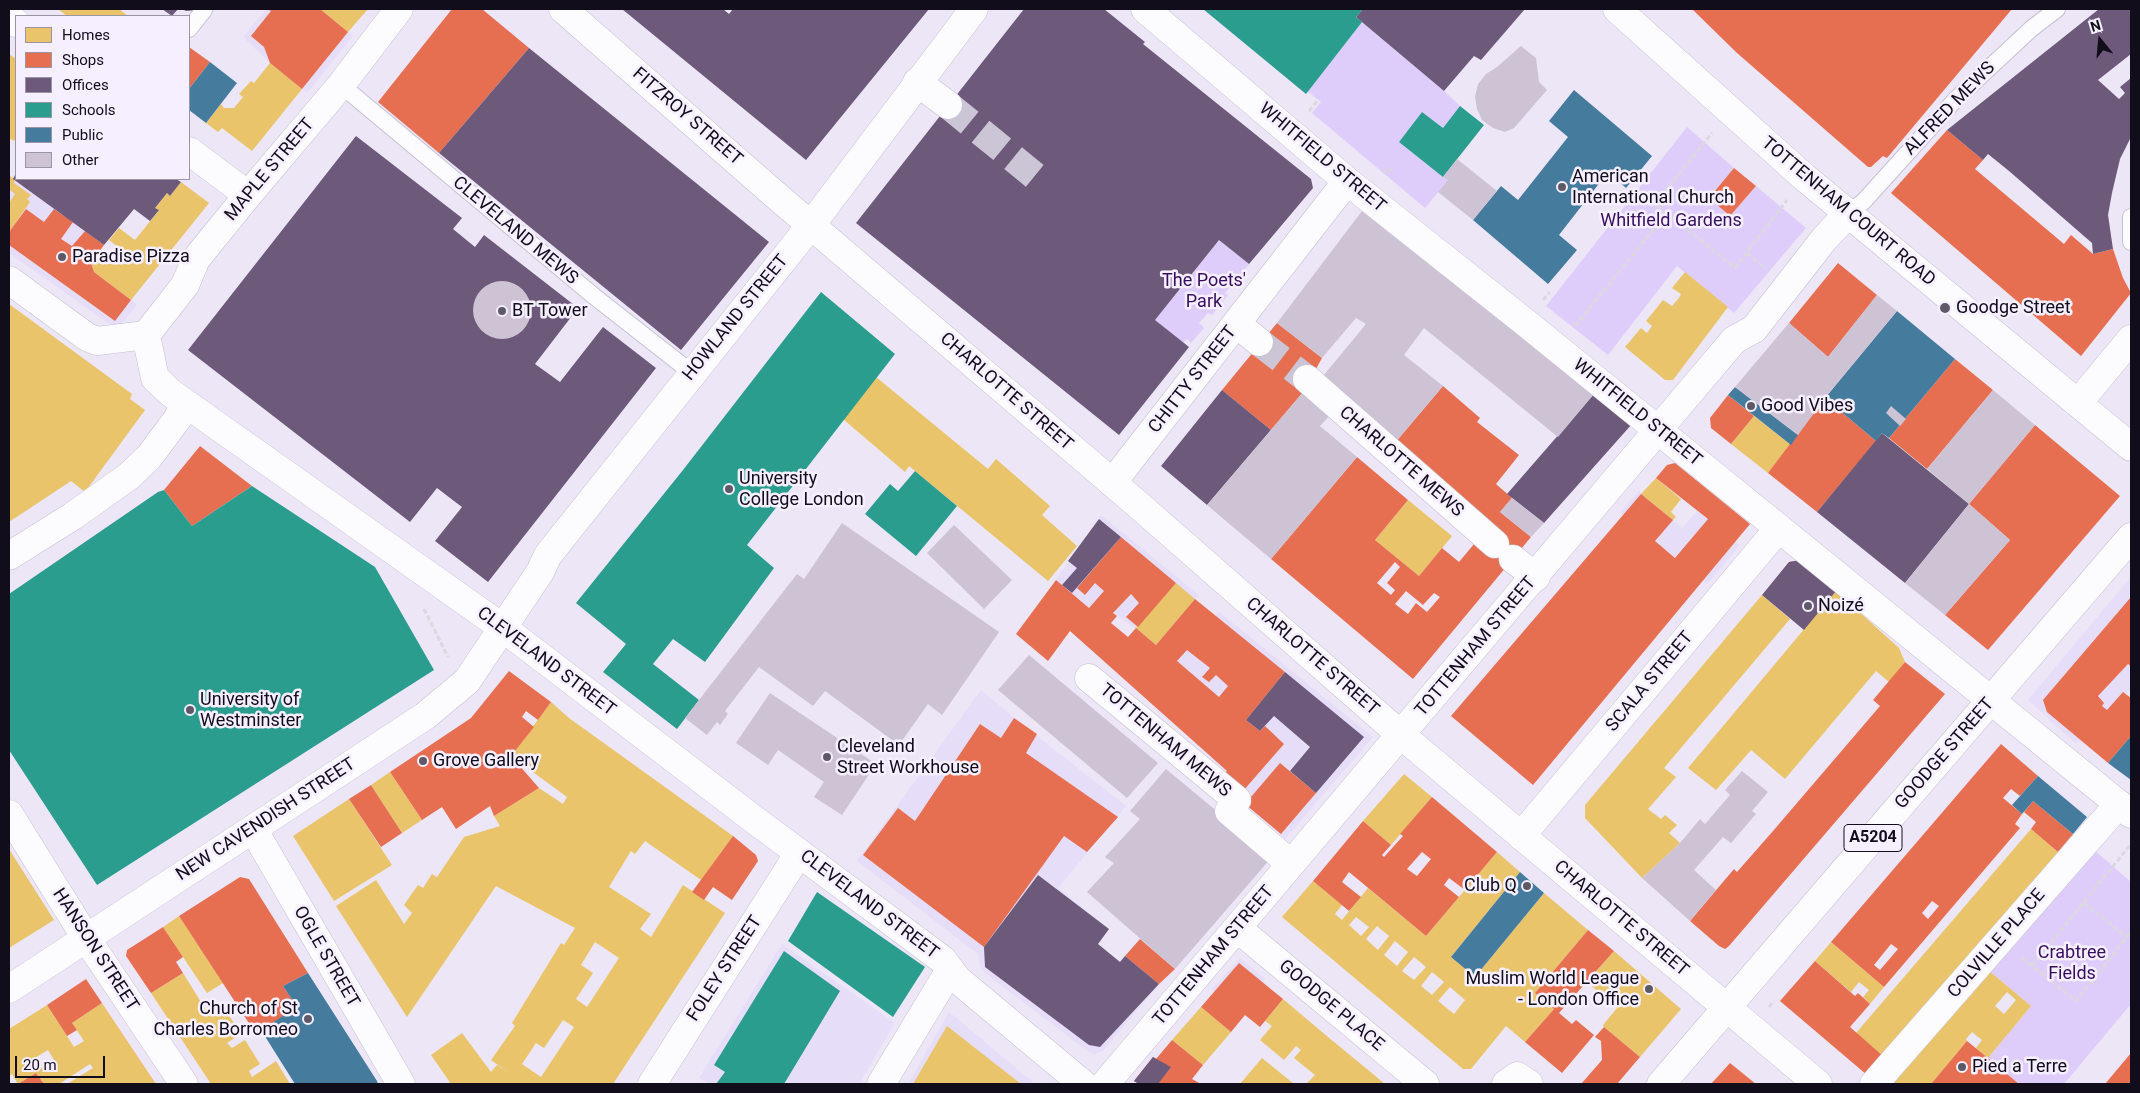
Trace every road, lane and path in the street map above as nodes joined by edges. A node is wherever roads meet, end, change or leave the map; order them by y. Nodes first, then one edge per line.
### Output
1 (399, 9) edge
2 (563, 9) edge
3 (974, 9) edge
4 (1145, 9) edge
5 (1617, 9) edge
6 (2057, 9) edge
7 (204, 10) edge
8 (190, 28) edge
9 (917, 82) junction
10 (341, 85) junction
11 (1318, 100) dead end
12 (948, 105) tunnel mouth
13 (1309, 111) dead end
14 (1705, 143) dead end
15 (190, 152) edge
16 (1804, 177) junction
17 (1347, 181) junction
18 (248, 195) junction
19 (1667, 214) junction
20 (1848, 214) junction
21 (2131, 217) edge
22 (811, 225) junction
23 (2131, 242) edge
24 (9, 280) edge
25 (1550, 292) dead end
26 (1542, 302) dead end
27 (1237, 324) junction
28 (146, 335) junction
29 (2131, 339) edge
30 (1259, 342) tunnel mouth
31 (1557, 348) junction
32 (692, 373) junction
33 (1306, 379) tunnel mouth
34 (2078, 403) junction
35 (185, 404) junction
36 (1658, 430) junction
37 (2131, 446) edge
38 (1112, 484) junction
39 (1779, 528) junction
40 (2131, 537) edge
41 (9, 556) edge
42 (418, 569) junction
43 (1536, 577) junction
44 (503, 628) junction
45 (450, 660) dead end
46 (1089, 678) dead end
47 (1992, 700) junction
48 (1401, 735) junction
49 (2125, 809) edge
50 (9, 814) edge
51 (253, 829) junction
52 (1522, 836) junction
53 (2131, 844) edge
54 (799, 853) junction
55 (1291, 864) junction
56 (2084, 903) junction
57 (1237, 928) junction
58 (2131, 932) edge
59 (2128, 937) junction
60 (86, 938) junction
61 (2000, 941) junction
62 (2032, 966) junction
63 (950, 970) junction
64 (9, 989) edge
65 (1726, 1007) junction
66 (184, 1084) edge
67 (401, 1084) edge
68 (652, 1084) edge
69 (881, 1084) edge
70 (1082, 1084) edge
71 (1105, 1084) edge
72 (1425, 1084) edge
73 (1506, 1084) edge
74 (1529, 1084) edge
75 (1661, 1084) edge
76 (1818, 1084) edge
77 (1874, 1084) edge

1 - 10 street, MAPLE STREET
2 - 22 street, FITZROY STREET
3 - 9 street, HOWLAND STREET
4 - 17 street, WHITFIELD STREET
5 - 16 street, TOTTENHAM COURT ROAD
6 - 20 lane, ALFRED MEWS
7 - 8 lane
9 - 12 street
9 - 22 street, HOWLAND STREET
10 - 18 street, MAPLE STREET
10 - 32 lane, CLEVELAND MEWS
11 - 13 path
14 - 19 path
15 - 18 street
16 - 19 path
16 - 20 street, TOTTENHAM COURT ROAD
17 - 27 street, CHITTY STREET
17 - 31 street, WHITFIELD STREET
18 - 28 street, MAPLE STREET
19 - 31 path
20 - 34 street, TOTTENHAM COURT ROAD
20 - 36 street, TOTTENHAM STREET
21 - 23 lane
22 - 32 street, HOWLAND STREET
22 - 38 street, CHARLOTTE STREET
24 - 28 street
25 - 26 path
27 - 30 street
27 - 38 street, CHITTY STREET
28 - 35 street, CLEVELAND STREET
29 - 34 street
31 - 36 street, WHITFIELD STREET
32 - 44 street, HOWLAND STREET
33 - 43 street, CHARLOTTE MEWS
34 - 37 street, TOTTENHAM COURT ROAD
35 - 41 street
35 - 42 street, CLEVELAND STREET
36 - 39 street, WHITFIELD STREET
36 - 43 street, TOTTENHAM STREET
38 - 48 street, CHARLOTTE STREET
39 - 47 street, WHITFIELD STREET
39 - 52 street, SCALA STREET
40 - 47 street, GOODGE STREET / A5204
42 - 44 street, CLEVELAND STREET
42 - 45 path
43 - 48 street, TOTTENHAM STREET
44 - 51 street, NEW CAVENDISH STREET
44 - 54 street, CLEVELAND STREET
46 - 55 street, TOTTENHAM MEWS
47 - 49 street, WHITFIELD STREET
47 - 65 street, GOODGE STREET / A5204
48 - 52 street, CHARLOTTE STREET
48 - 55 street, TOTTENHAM STREET
49 - 61 street, COLVILLE PLACE
50 - 60 street, HANSON STREET
51 - 60 street, NEW CAVENDISH STREET
51 - 67 street, OGLE STREET
52 - 65 street, CHARLOTTE STREET
53 - 56 path
54 - 63 street, CLEVELAND STREET
54 - 68 street, FOLEY STREET
55 - 57 street, TOTTENHAM STREET
56 - 59 path
56 - 62 path
57 - 71 street, TOTTENHAM STREET
57 - 72 street, GOODGE PLACE
58 - 59 path
59 - 62 path
60 - 64 street, NEW CAVENDISH STREET
60 - 66 street, HANSON STREET
61 - 62 path
61 - 77 street, COLVILLE PLACE
63 - 69 street
63 - 70 street, CLEVELAND STREET
65 - 75 street, GOODGE STREET / A5204
65 - 76 street, CHARLOTTE STREET
73 - 74 street

